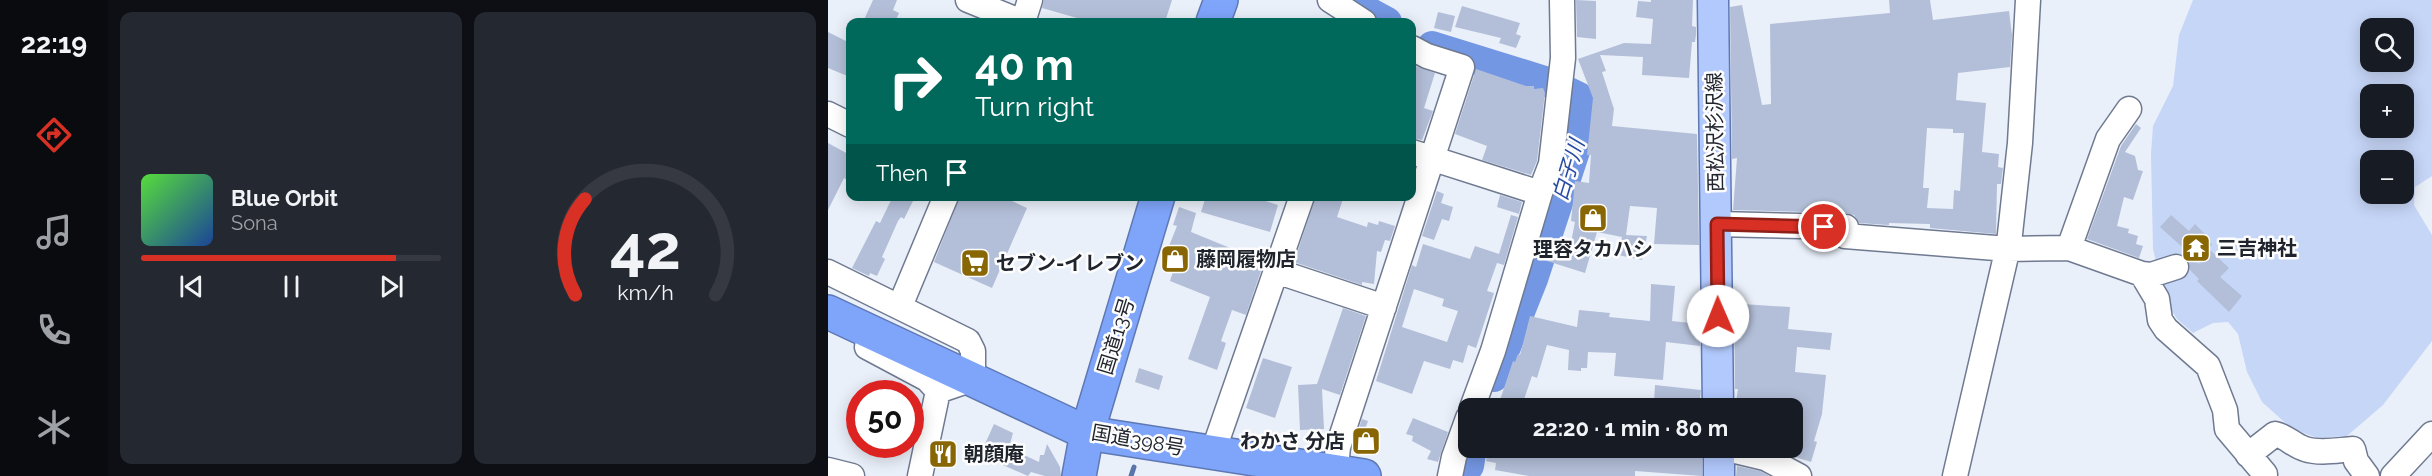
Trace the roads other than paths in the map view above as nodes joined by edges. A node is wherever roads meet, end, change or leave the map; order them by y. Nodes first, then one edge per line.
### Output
1 (968, 0) edge
2 (1030, 0) edge
3 (1221, 0) edge
4 (1330, 0) edge
5 (1562, 0) edge
6 (1713, 0) edge
7 (2028, 0) edge
8 (1013, 18) edge
9 (1024, 18) edge
10 (1214, 18) edge
11 (1358, 18) edge
12 (1416, 50) edge
13 (2128, 108) dead end
14 (828, 114) edge
15 (846, 123) edge
16 (1422, 155) edge
17 (1416, 179) edge
18 (1540, 193) junction
19 (944, 201) edge
20 (1157, 201) edge
21 (1300, 201) edge
22 (1410, 201) edge
23 (1717, 224) junction
24 (2069, 248) junction
25 (2008, 249) junction
26 (2176, 267) dead end
27 (828, 272) edge
28 (1276, 272) junction
29 (2142, 274) junction
30 (900, 306) junction
31 (1384, 307) junction
32 (828, 312) edge
33 (828, 328) edge
34 (973, 379) junction
35 (938, 391) junction
36 (1476, 398) edge
37 (1718, 398) edge
38 (1087, 433) junction
39 (2432, 434) edge
40 (1458, 450) edge
41 (1213, 452) junction
42 (2248, 455) junction
43 (1719, 458) edge
44 (1765, 458) edge
45 (828, 470) edge
46 (2265, 474) dead end
47 (1345, 475) edge
48 (852, 476) edge
49 (920, 476) edge
50 (1079, 476) edge
51 (1450, 476) edge
52 (1719, 476) edge
53 (1799, 476) edge
54 (1955, 476) edge
55 (2367, 476) edge
56 (2393, 476) edge

1 - 8 street
2 - 9 street
3 - 10 highway
4 - 11 street
5 - 18 street
6 - 23 main road, 西松沢杉沢線
7 - 25 street
12 - 16 street
13 - 24 street
14 - 15 street
16 - 17 street
16 - 18 street
18 - 36 street
19 - 30 street
20 - 38 highway, 国道13号
21 - 28 street
22 - 31 street
23 - 25 street
23 - 37 main road, 西松沢杉沢線
24 - 25 street
24 - 29 street
25 - 54 street
26 - 29 street
27 - 30 street
28 - 31 street
28 - 41 street
29 - 42 street
30 - 34 street
31 - 47 street
32 - 34 highway, 国道398号
33 - 35 street
34 - 35 street
34 - 38 highway, 国道398号
35 - 49 street
38 - 41 highway, 国道398号
38 - 50 highway, 国道13号
39 - 56 street
40 - 51 street
41 - 47 highway, 国道398号
42 - 46 street
42 - 55 street
43 - 52 main road
44 - 53 street
45 - 48 street

